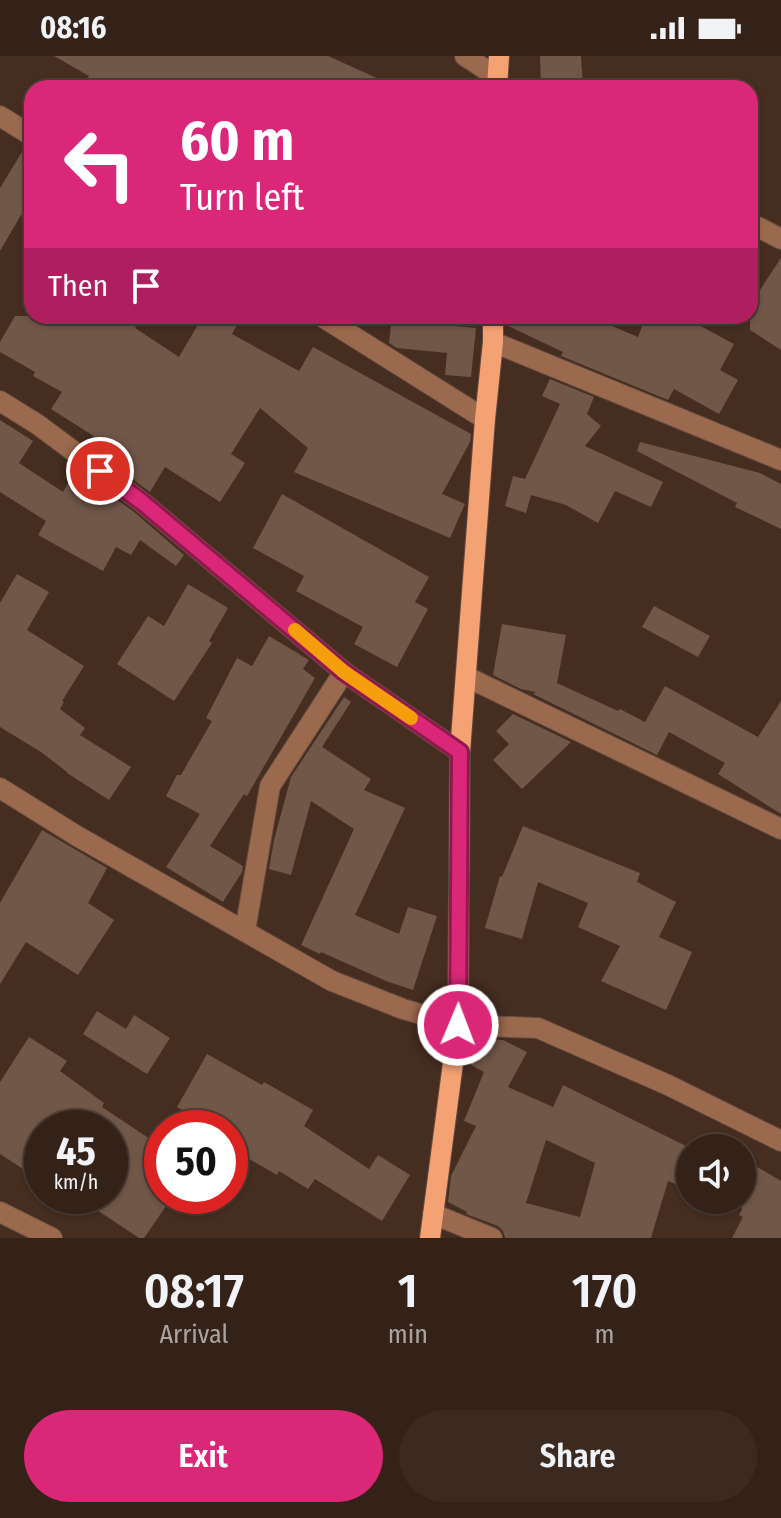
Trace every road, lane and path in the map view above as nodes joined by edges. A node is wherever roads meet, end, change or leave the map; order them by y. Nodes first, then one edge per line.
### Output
1 (465, 56) edge
2 (499, 56) edge
3 (493, 80) edge
4 (497, 80) edge
5 (0, 116) edge
6 (24, 131) edge
7 (758, 227) dead end
8 (781, 239) edge
9 (334, 324) edge
10 (493, 324) edge
11 (493, 342) junction
12 (0, 401) edge
13 (485, 419) junction
14 (781, 460) edge
15 (344, 672) junction
16 (467, 677) junction
17 (460, 752) junction
18 (0, 788) edge
19 (781, 829) edge
20 (245, 931) junction
21 (458, 1025) junction
22 (781, 1141) edge
23 (0, 1212) edge
24 (433, 1214) junction
25 (52, 1238) edge
26 (430, 1238) edge
27 (492, 1238) edge

1 - 3 street
2 - 4 main road
5 - 6 street
7 - 8 street
9 - 13 street
10 - 11 main road
11 - 13 main road
11 - 14 street
12 - 15 street
13 - 16 main road
15 - 17 street
15 - 20 street
16 - 17 main road
16 - 19 street
17 - 21 main road
18 - 20 street
20 - 21 street
21 - 22 street
21 - 24 main road
23 - 25 street
24 - 26 main road
24 - 27 street

